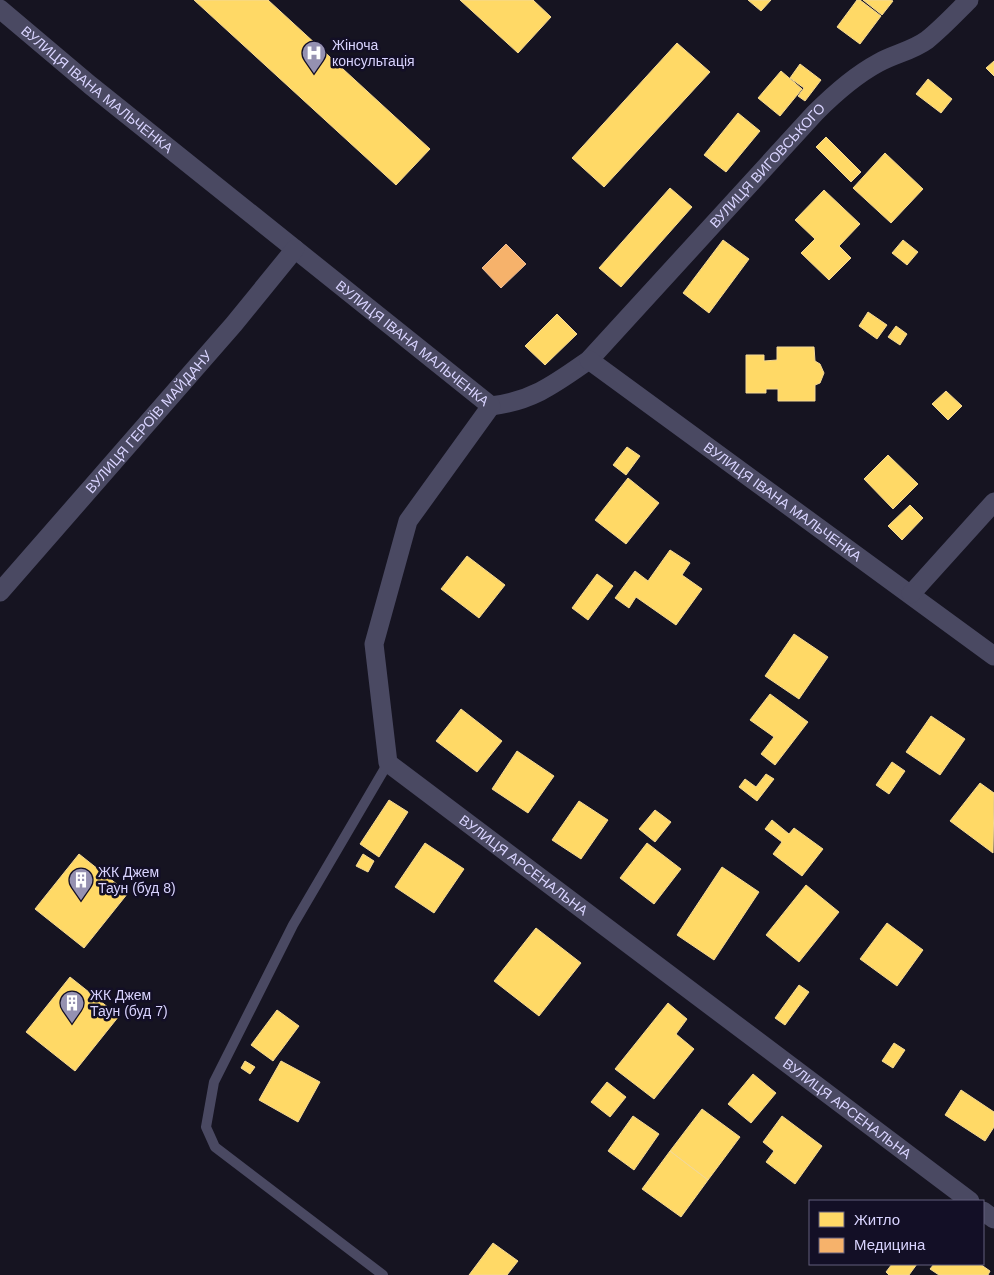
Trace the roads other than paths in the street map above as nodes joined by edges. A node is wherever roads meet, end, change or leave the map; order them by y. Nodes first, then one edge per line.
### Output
1 (969, 0) edge
2 (0, 9) edge
3 (295, 249) junction
4 (589, 360) junction
5 (491, 406) junction
6 (994, 502) edge
7 (0, 592) edge
8 (911, 594) junction
9 (994, 656) edge
10 (388, 763) junction
11 (969, 1200) edge
12 (383, 1275) edge

1 - 4 street, ВУЛИЦЯ ВИГОВСЬКОГО
2 - 3 street, ВУЛИЦЯ ІВАНА МАЛЬЧЕНКА
3 - 5 street, ВУЛИЦЯ ІВАНА МАЛЬЧЕНКА
3 - 7 street, ВУЛИЦЯ ГЕРОЇВ МАЙДАНУ
4 - 5 street, ВУЛИЦЯ ІВАНА МАЛЬЧЕНКА
4 - 8 street, ВУЛИЦЯ ІВАНА МАЛЬЧЕНКА
5 - 10 street
6 - 8 street
8 - 9 street, ВУЛИЦЯ ІВАНА МАЛЬЧЕНКА
10 - 11 street, ВУЛИЦЯ АРСЕНАЛЬНА
10 - 12 lane

